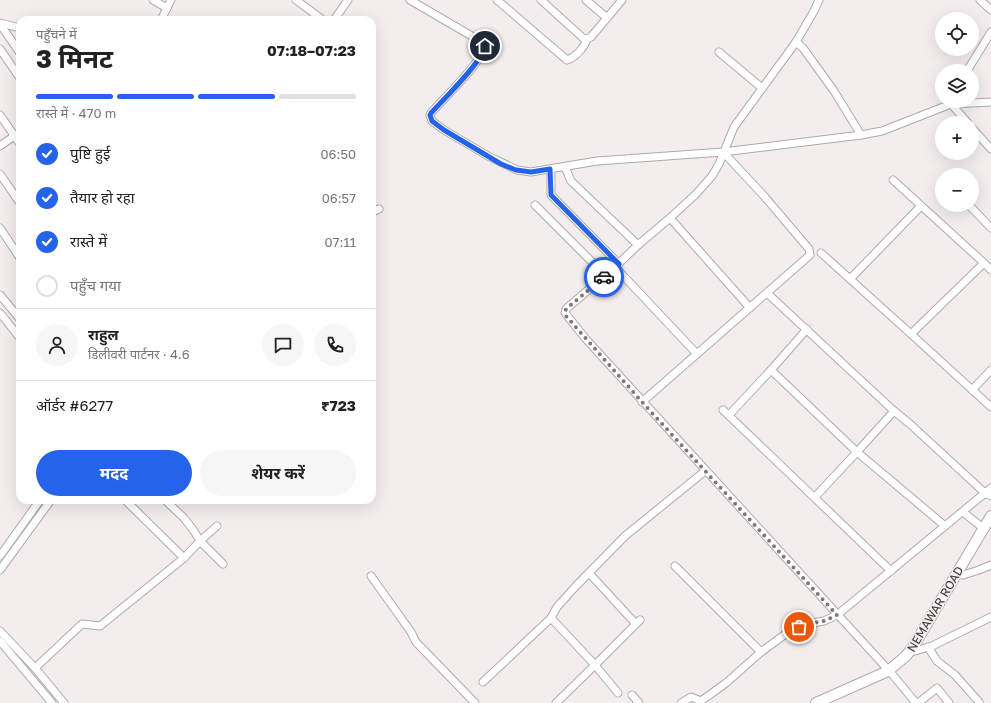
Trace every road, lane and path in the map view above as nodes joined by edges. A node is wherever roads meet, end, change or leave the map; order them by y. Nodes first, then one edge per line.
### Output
1 (153, 0) edge
2 (171, 0) edge
3 (296, 0) edge
4 (348, 0) edge
5 (410, 0) edge
6 (497, 0) edge
7 (541, 0) edge
8 (586, 0) edge
9 (622, 0) edge
10 (819, 0) edge
11 (980, 0) edge
12 (167, 8) junction
13 (991, 10) edge
14 (163, 16) edge
15 (318, 16) edge
16 (337, 16) edge
17 (607, 18) junction
18 (0, 24) edge
19 (16, 27) edge
20 (991, 32) edge
21 (587, 39) junction
22 (796, 42) junction
23 (16, 47) edge
24 (0, 49) edge
25 (719, 52) dead end
26 (971, 64) edge
27 (16, 72) edge
28 (762, 88) junction
29 (979, 102) edge
30 (991, 102) edge
31 (935, 108) edge
32 (955, 108) edge
33 (0, 115) edge
34 (962, 116) edge
35 (16, 133) edge
36 (16, 135) edge
37 (862, 135) junction
38 (979, 136) edge
39 (0, 146) edge
40 (991, 149) edge
41 (724, 152) junction
42 (565, 167) junction
43 (550, 169) junction
44 (0, 174) edge
45 (893, 180) dead end
46 (16, 197) edge
47 (535, 205) dead end
48 (921, 206) junction
49 (379, 208) dead end
50 (376, 210) edge
51 (976, 212) edge
52 (670, 218) junction
53 (0, 228) edge
54 (991, 228) edge
55 (638, 245) junction
56 (16, 252) edge
57 (821, 253) dead end
58 (984, 263) junction
59 (617, 265) junction
60 (991, 270) edge
61 (606, 276) junction
62 (850, 279) junction
63 (767, 293) junction
64 (0, 295) edge
65 (750, 308) junction
66 (0, 313) edge
67 (16, 314) edge
68 (807, 329) junction
69 (16, 333) edge
70 (911, 334) junction
71 (697, 354) junction
72 (770, 370) junction
73 (991, 370) edge
74 (972, 390) junction
75 (642, 402) junction
76 (991, 407) edge
77 (894, 411) junction
78 (857, 452) junction
79 (705, 470) junction
80 (991, 488) edge
81 (988, 495) edge
82 (815, 497) junction
83 (37, 504) edge
84 (48, 504) edge
85 (129, 504) edge
86 (169, 504) edge
87 (963, 512) junction
88 (991, 516) edge
89 (217, 526) dead end
90 (944, 526) junction
91 (987, 528) edge
92 (200, 541) junction
93 (0, 556) edge
94 (184, 558) junction
95 (223, 564) dead end
96 (991, 564) edge
97 (675, 566) dead end
98 (0, 570) edge
99 (891, 570) junction
100 (588, 573) junction
101 (963, 575) junction
102 (371, 576) dead end
103 (837, 615) junction
104 (551, 618) junction
105 (991, 618) edge
106 (0, 631) edge
107 (0, 642) edge
108 (928, 647) junction
109 (915, 651) junction
110 (761, 652) junction
111 (595, 665) junction
112 (35, 668) junction
113 (890, 673) junction
114 (483, 682) dead end
115 (54, 690) junction
116 (854, 690) junction
117 (618, 693) dead end
118 (632, 695) dead end
119 (47, 697) junction
120 (979, 702) edge
121 (52, 703) edge
122 (64, 703) edge
123 (475, 703) edge
124 (556, 703) edge
125 (639, 703) edge
126 (681, 703) edge
127 (816, 703) edge
128 (829, 703) edge
129 (917, 703) edge
130 (949, 703) edge

1 - 12 street
2 - 12 street
3 - 15 street
4 - 16 street
5 - 43 street
6 - 21 street
7 - 21 street
8 - 17 street
9 - 17 street
10 - 22 street
11 - 13 street
12 - 14 street
17 - 21 street
18 - 19 street
18 - 23 street
20 - 26 street
22 - 28 street
22 - 37 street
24 - 27 street
25 - 28 street
28 - 41 street
29 - 30 street
31 - 37 street
32 - 34 street
33 - 35 street
36 - 39 street
37 - 41 street
38 - 40 street
41 - 42 street
41 - 52 street
41 - 63 street
42 - 43 street
42 - 55 street
43 - 59 street
44 - 46 street
45 - 48 street
47 - 61 street
48 - 58 street
48 - 62 street
49 - 50 street
51 - 54 street
52 - 55 street
52 - 65 street
53 - 56 street
55 - 59 street
57 - 62 street
58 - 60 street
58 - 70 street
59 - 61 street
59 - 71 street
61 - 75 street
62 - 70 street
63 - 65 street
63 - 68 street
64 - 67 street
65 - 71 street
66 - 69 street
68 - 72 street
68 - 77 street
70 - 74 street
71 - 75 street
72 - 78 street
72 - 82 street
73 - 74 street
74 - 76 street
75 - 79 street
77 - 78 street
77 - 81 street
78 - 82 street
78 - 90 street
79 - 100 street
79 - 103 street
80 - 81 street
81 - 87 street
82 - 99 street
83 - 93 street
84 - 98 street
85 - 94 street
86 - 92 street
87 - 90 street
87 - 91 street
88 - 91 highway, NEMAWAR ROAD
89 - 92 street
90 - 99 street
91 - 101 highway, NEMAWAR ROAD
91 - 113 highway, NEMAWAR ROAD
92 - 94 street
92 - 95 street
94 - 112 street
96 - 101 street
97 - 110 street
99 - 103 street
100 - 104 street
100 - 111 street
101 - 109 highway, NEMAWAR ROAD
102 - 123 street
103 - 110 street
103 - 113 street
104 - 111 street
104 - 114 street
105 - 108 street
106 - 112 street
107 - 119 street
108 - 109 street
108 - 120 street
109 - 113 highway, NEMAWAR ROAD
110 - 126 street
111 - 117 street
111 - 124 street
112 - 115 street
113 - 116 highway, NEMAWAR ROAD
113 - 129 street
115 - 119 street
115 - 122 street
116 - 127 highway, NEMAWAR ROAD
116 - 128 highway, NEMAWAR ROAD
118 - 125 street
119 - 121 street
129 - 130 street

